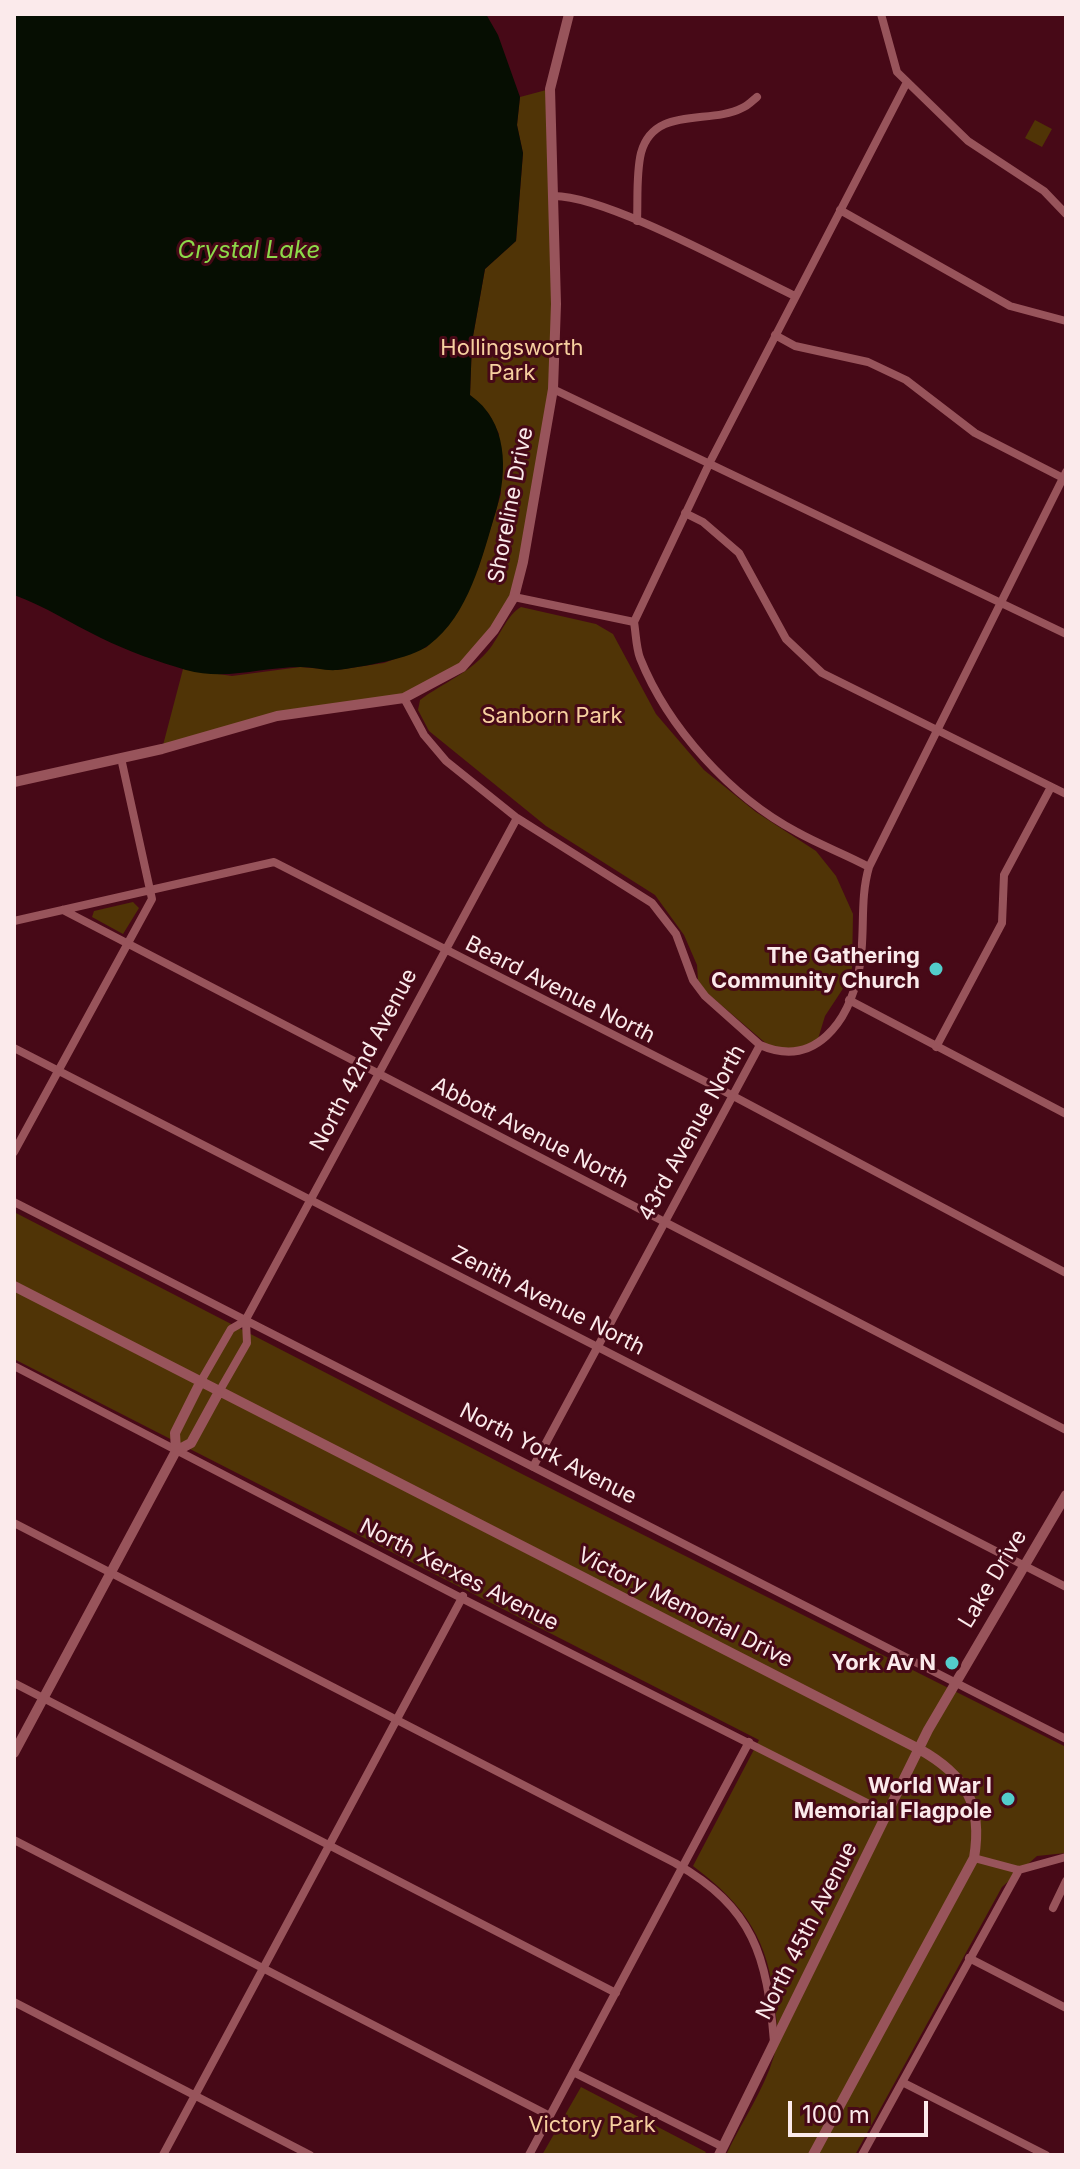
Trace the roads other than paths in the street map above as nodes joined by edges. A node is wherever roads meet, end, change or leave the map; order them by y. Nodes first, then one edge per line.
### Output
1 (569, 14) edge
2 (881, 14) edge
3 (907, 82) junction
4 (757, 97) dead end
5 (553, 196) junction
6 (840, 210) junction
7 (1066, 214) edge
8 (637, 221) junction
9 (795, 296) junction
10 (1066, 309) edge
11 (1063, 320) edge
12 (775, 335) junction
13 (553, 389) junction
14 (710, 462) junction
15 (1065, 476) edge
16 (685, 513) junction
17 (514, 597) junction
18 (999, 601) junction
19 (634, 622) junction
20 (1066, 634) edge
21 (404, 698) junction
22 (936, 729) junction
23 (121, 758) junction
24 (14, 782) edge
25 (1051, 787) junction
26 (1066, 794) edge
27 (517, 818) junction
28 (869, 867) junction
29 (150, 890) junction
30 (63, 910) junction
31 (14, 921) edge
32 (128, 944) junction
33 (445, 950) junction
34 (849, 1000) junction
35 (760, 1045) junction
36 (936, 1047) junction
37 (14, 1048) edge
38 (60, 1071) junction
39 (378, 1075) junction
40 (732, 1096) junction
41 (1066, 1114) edge
42 (14, 1152) edge
43 (311, 1200) junction
44 (14, 1202) edge
45 (664, 1222) junction
46 (1066, 1273) edge
47 (14, 1286) edge
48 (245, 1321) junction
49 (597, 1347) junction
50 (14, 1366) edge
51 (201, 1381) junction
52 (220, 1390) junction
53 (1066, 1430) edge
54 (176, 1451) junction
55 (533, 1467) junction
56 (1066, 1495) edge
57 (14, 1523) edge
58 (1023, 1566) junction
59 (111, 1573) junction
60 (1066, 1587) edge
61 (463, 1596) junction
62 (14, 1683) edge
63 (954, 1683) junction
64 (43, 1698) junction
65 (397, 1719) junction
66 (1066, 1739) edge
67 (749, 1742) junction
68 (919, 1749) junction
69 (14, 1753) edge
70 (889, 1814) junction
71 (14, 1840) edge
72 (329, 1845) junction
73 (1066, 1857) edge
74 (974, 1858) junction
75 (683, 1867) junction
76 (1019, 1870) junction
77 (1066, 1881) edge
78 (1053, 1908) dead end
79 (969, 1958) junction
80 (264, 1968) junction
81 (616, 1993) junction
82 (14, 2002) edge
83 (1066, 2008) edge
84 (774, 2043) junction
85 (573, 2072) junction
86 (902, 2082) junction
87 (195, 2096) junction
88 (550, 2116) junction
89 (721, 2151) edge
90 (163, 2155) edge
91 (310, 2155) edge
92 (529, 2155) edge
93 (813, 2155) edge
94 (862, 2155) edge
95 (1046, 2155) edge

1 - 5 street, Shoreline Drive
2 - 3 street
3 - 6 street
3 - 7 street
4 - 8 street
5 - 8 street
5 - 13 street, Shoreline Drive
6 - 9 street
6 - 11 street
8 - 9 street
9 - 12 street
10 - 11 street
12 - 14 street
12 - 15 street
13 - 14 street
13 - 17 street, Shoreline Drive
14 - 16 street
14 - 18 street
15 - 18 street, 43rd Avenue North
16 - 19 street
16 - 22 street
17 - 19 street
17 - 21 street, Shoreline Drive
18 - 20 street
18 - 22 street, 43rd Avenue North
19 - 28 street
21 - 23 street, Shoreline Drive
21 - 27 street
22 - 25 street
22 - 28 street, 43rd Avenue North
23 - 24 street, Shoreline Drive
23 - 29 street
25 - 26 street
25 - 36 street
27 - 33 street, North 42nd Avenue
27 - 35 street
28 - 34 street, 43rd Avenue North
29 - 30 street, Beard Avenue North
29 - 32 street
29 - 33 street, Beard Avenue North
30 - 31 street, Beard Avenue North
30 - 32 street, Abbott Avenue North
32 - 38 street
32 - 39 street, Abbott Avenue North
33 - 39 street, North 42nd Avenue
33 - 40 street, Beard Avenue North
34 - 35 street, 43rd Avenue North
34 - 36 street
35 - 40 street, 43rd Avenue North
36 - 41 street
37 - 38 street, Zenith Avenue North
38 - 42 street
38 - 43 street, Zenith Avenue North
39 - 43 street, North 42nd Avenue
39 - 45 street, Abbott Avenue North
40 - 45 street, 43rd Avenue North
40 - 46 street, Beard Avenue North
43 - 48 street, North 42nd Avenue
43 - 49 street, Zenith Avenue North
44 - 48 street, North York Avenue
45 - 49 street, 43rd Avenue North
45 - 53 street, Abbott Avenue North
47 - 51 street, Victory Memorial Drive
48 - 51 street, North 42nd Avenue
48 - 52 street, North 42nd Avenue
48 - 55 street, North York Avenue
49 - 55 street, 43rd Avenue North
49 - 58 street, Zenith Avenue North
50 - 54 street, North Xerxes Avenue
51 - 52 street, Victory Memorial Drive
51 - 54 street, North 42nd Avenue
52 - 54 street, North 42nd Avenue
52 - 68 street, Victory Memorial Drive
54 - 59 street, North 42nd Avenue
54 - 61 street, North Xerxes Avenue
55 - 63 street, North York Avenue
56 - 58 street, Lake Drive
57 - 59 street
58 - 60 street, Zenith Avenue North
58 - 63 street, Lake Drive
59 - 64 street, North 42nd Avenue
59 - 65 street
61 - 65 street
61 - 67 street, North Xerxes Avenue
62 - 64 street
63 - 66 street, North York Avenue
63 - 68 street, North 45th Avenue
64 - 69 street, North 42nd Avenue
64 - 72 street
65 - 72 street
65 - 75 street
67 - 70 street, North Xerxes Avenue
67 - 75 street
68 - 70 street, North 45th Avenue
68 - 74 street, Victory Memorial Drive
70 - 84 street, North 45th Avenue
71 - 80 street
72 - 80 street
72 - 81 street
73 - 76 street
74 - 76 street
74 - 93 street, Victory Memorial Drive
75 - 81 street
75 - 84 street
76 - 79 street
77 - 78 street
79 - 83 street
79 - 86 street
80 - 87 street
80 - 88 street
81 - 85 street
82 - 87 street
84 - 89 street, North 45th Avenue
85 - 88 street
85 - 89 street
86 - 94 street
86 - 95 street
87 - 90 street
87 - 91 street
88 - 92 street

